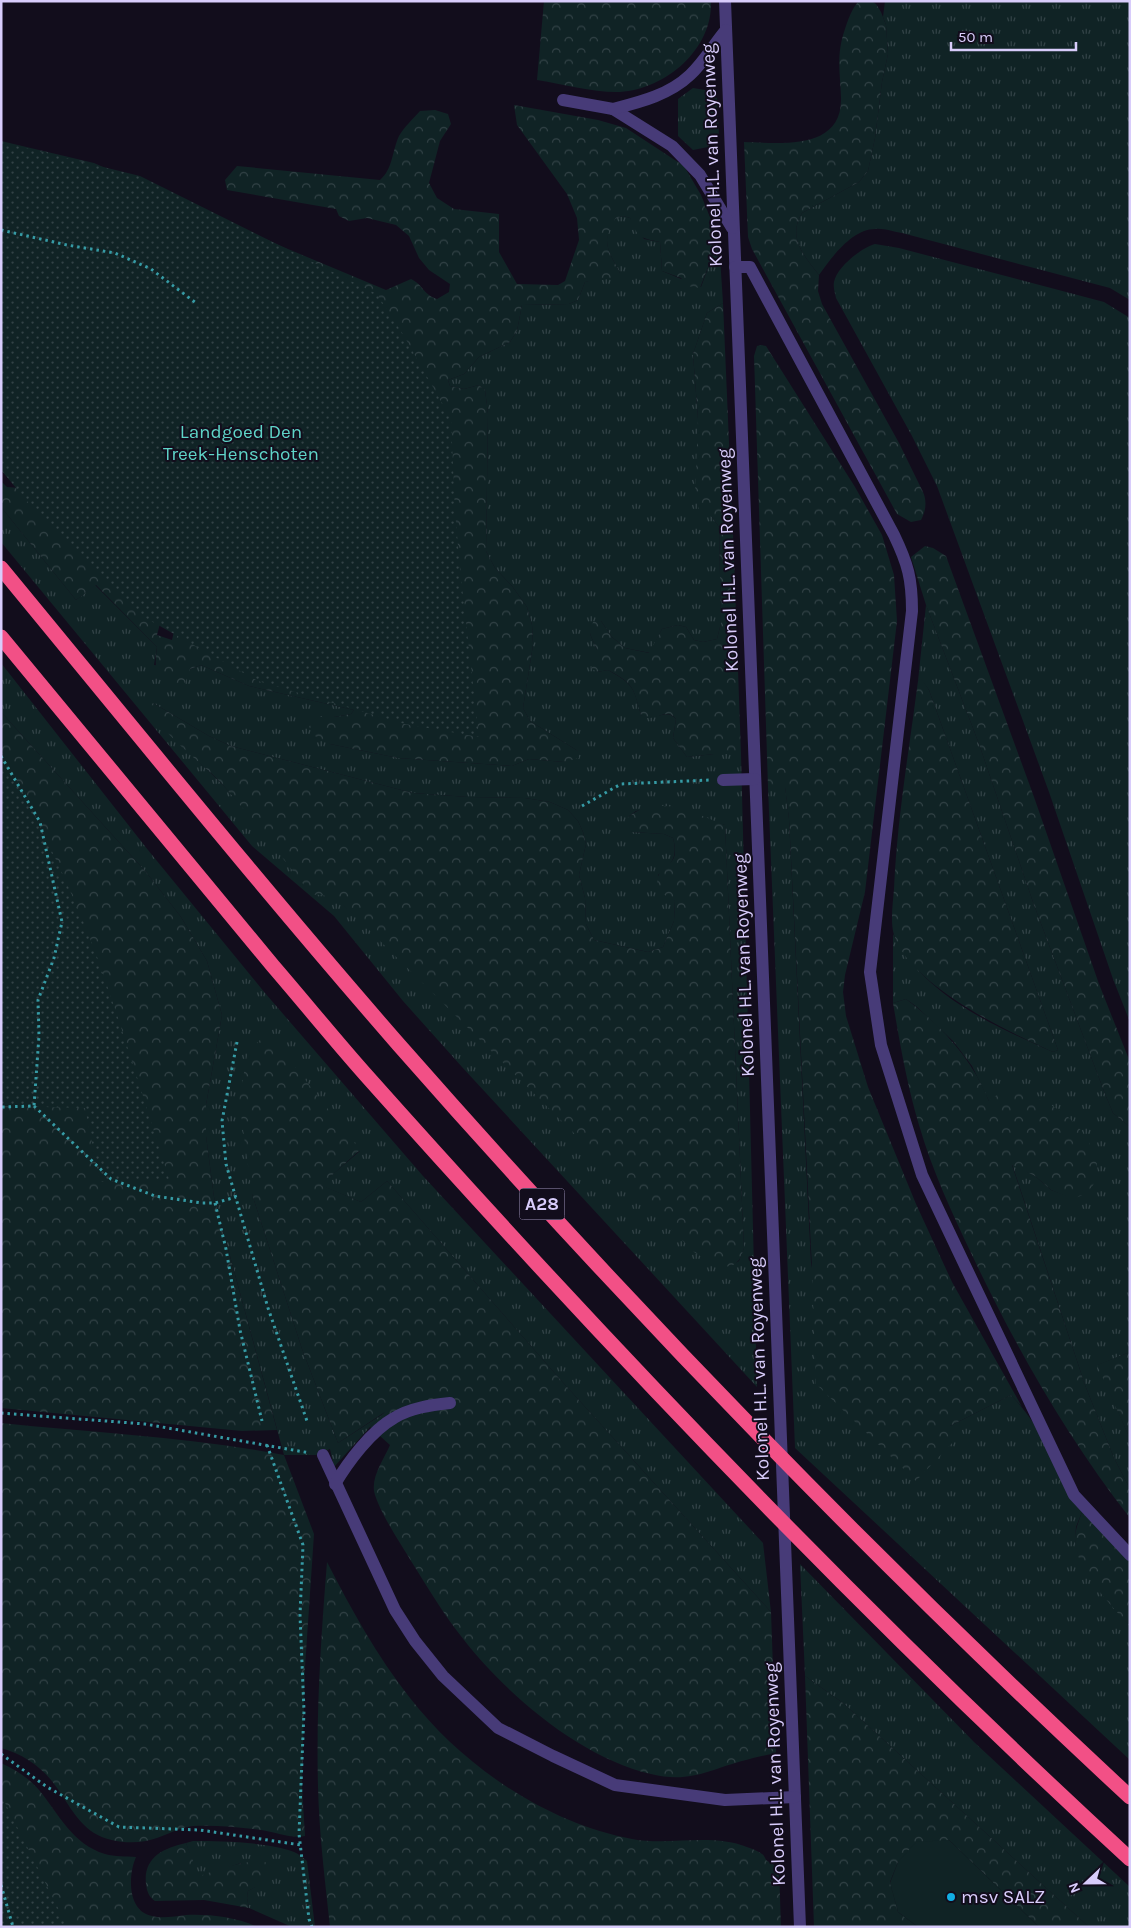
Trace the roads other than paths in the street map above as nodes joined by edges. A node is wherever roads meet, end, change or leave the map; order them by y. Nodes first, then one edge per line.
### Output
1 (725, 1) edge
2 (726, 30) junction
3 (563, 100) dead end
4 (613, 109) junction
5 (733, 230) junction
6 (735, 267) junction
7 (1, 568) edge
8 (1, 638) edge
9 (756, 779) junction
10 (723, 780) road end
11 (450, 1403) dead end
12 (323, 1455) road end
13 (335, 1484) junction
14 (1130, 1555) edge
15 (1130, 1797) edge
16 (795, 1798) junction
17 (1130, 1859) edge
18 (800, 1927) edge

1 - 2 street, Kolonel H.L. van Royenweg
2 - 4 street
2 - 5 street, Kolonel H.L. van Royenweg
3 - 4 street
4 - 5 street
5 - 6 street, Kolonel H.L. van Royenweg
6 - 9 street, Kolonel H.L. van Royenweg
6 - 14 street
7 - 15 highway, A28
8 - 17 highway, A28
9 - 10 street
9 - 16 street, Kolonel H.L. van Royenweg
11 - 13 street
12 - 13 street
13 - 16 street
16 - 18 street, Kolonel H.L. van Royenweg

